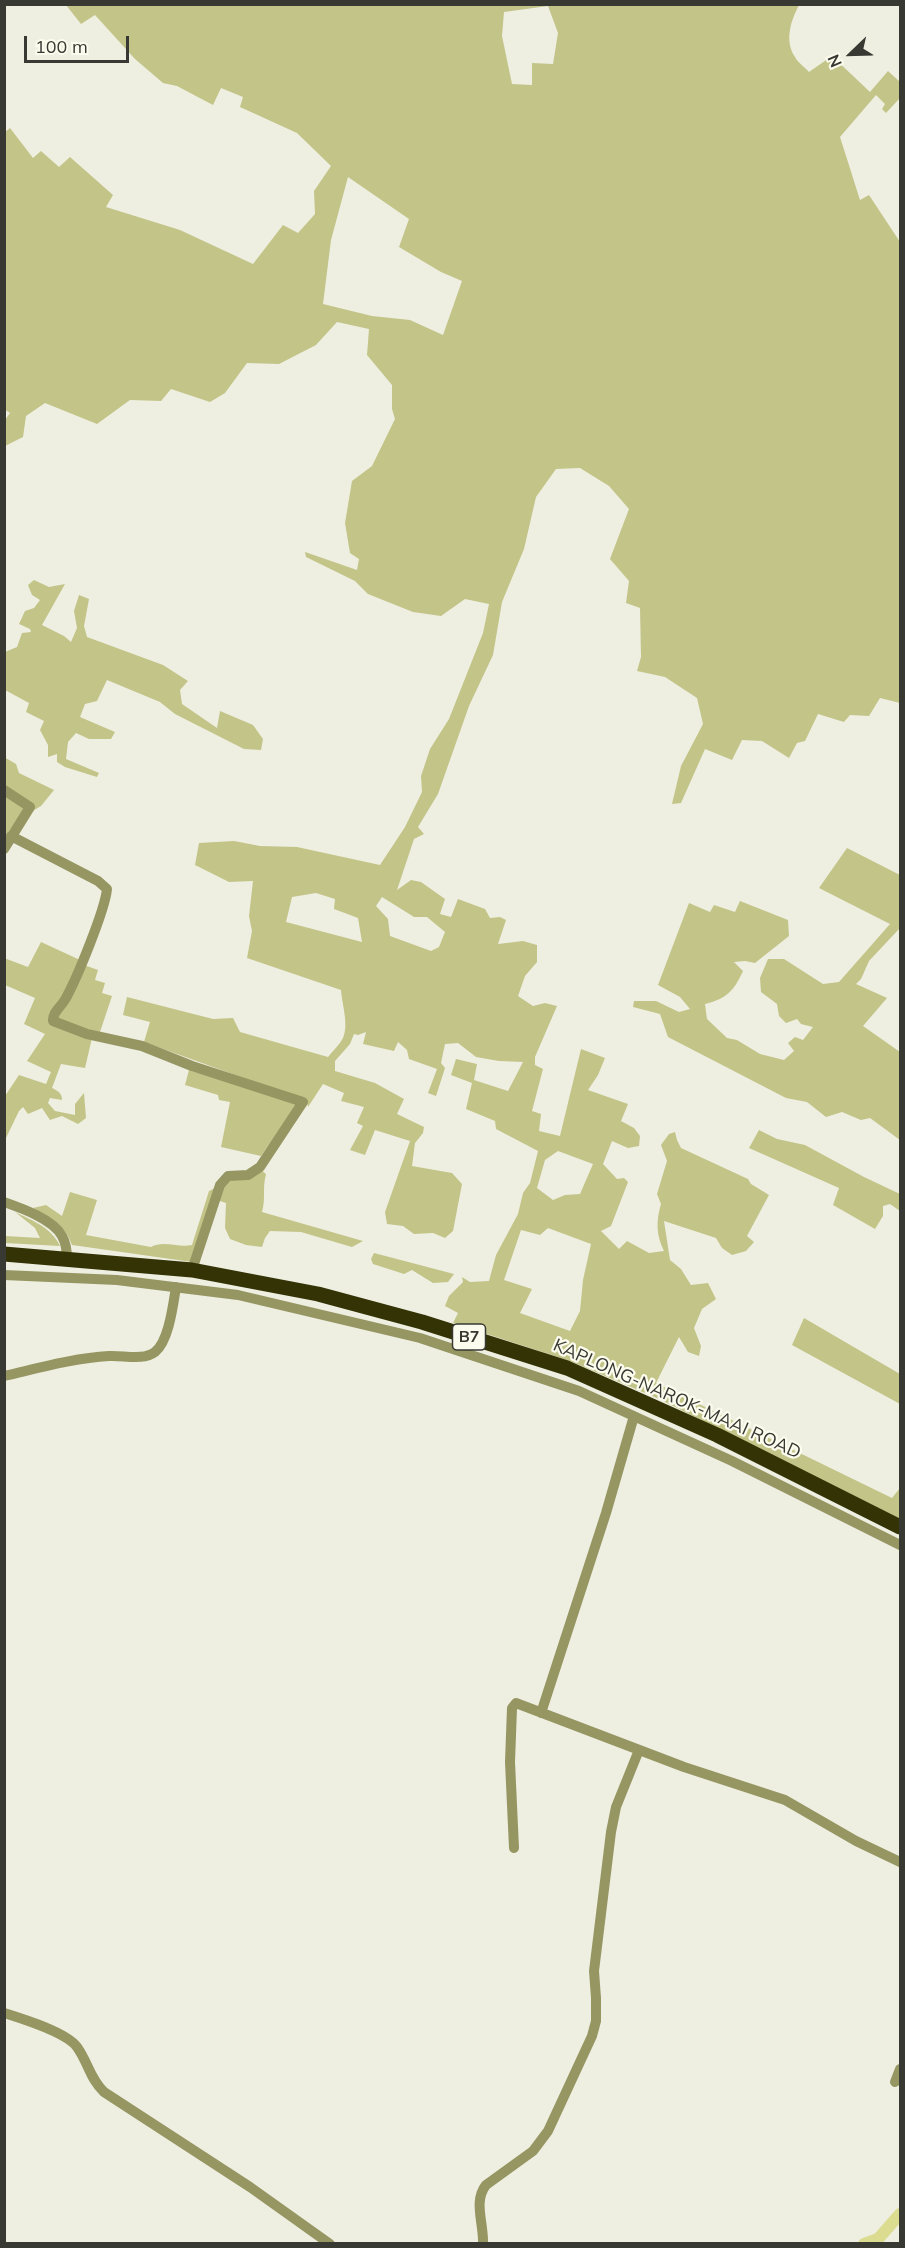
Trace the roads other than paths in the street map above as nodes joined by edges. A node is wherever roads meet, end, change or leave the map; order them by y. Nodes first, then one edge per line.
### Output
1 (4, 790) edge
2 (11, 836) junction
3 (4, 849) edge
4 (4, 1202) edge
5 (4, 1254) edge
6 (67, 1259) junction
7 (192, 1270) junction
8 (4, 1275) edge
9 (176, 1287) junction
10 (331, 1297) junction
11 (329, 1316) junction
12 (477, 1340) junction
13 (471, 1356) junction
14 (4, 1376) edge
15 (634, 1416) junction
16 (900, 1527) edge
17 (900, 1545) edge
18 (541, 1713) junction
19 (639, 1750) junction
20 (514, 1848) dead end
21 (900, 1862) edge
22 (4, 2013) edge
23 (900, 2069) edge
24 (895, 2082) dead end
25 (330, 2244) edge
26 (483, 2244) edge

1 - 2 street
2 - 3 street
2 - 7 street
4 - 6 street
5 - 6 highway, KAPLONG-NAROK-MAAI ROAD / B7
6 - 7 highway, KAPLONG-NAROK-MAAI ROAD / B7
7 - 10 highway, KAPLONG-NAROK-MAAI ROAD / B7
8 - 9 street
9 - 11 street
9 - 14 street
10 - 11 street
10 - 12 highway, KAPLONG-NAROK-MAAI ROAD / B7
11 - 13 street
12 - 13 street
12 - 16 highway, KAPLONG-NAROK-MAAI ROAD / B7
13 - 15 street
15 - 17 street
15 - 18 street
18 - 19 street
18 - 20 street
19 - 21 street
19 - 26 street
22 - 25 street
23 - 24 street

